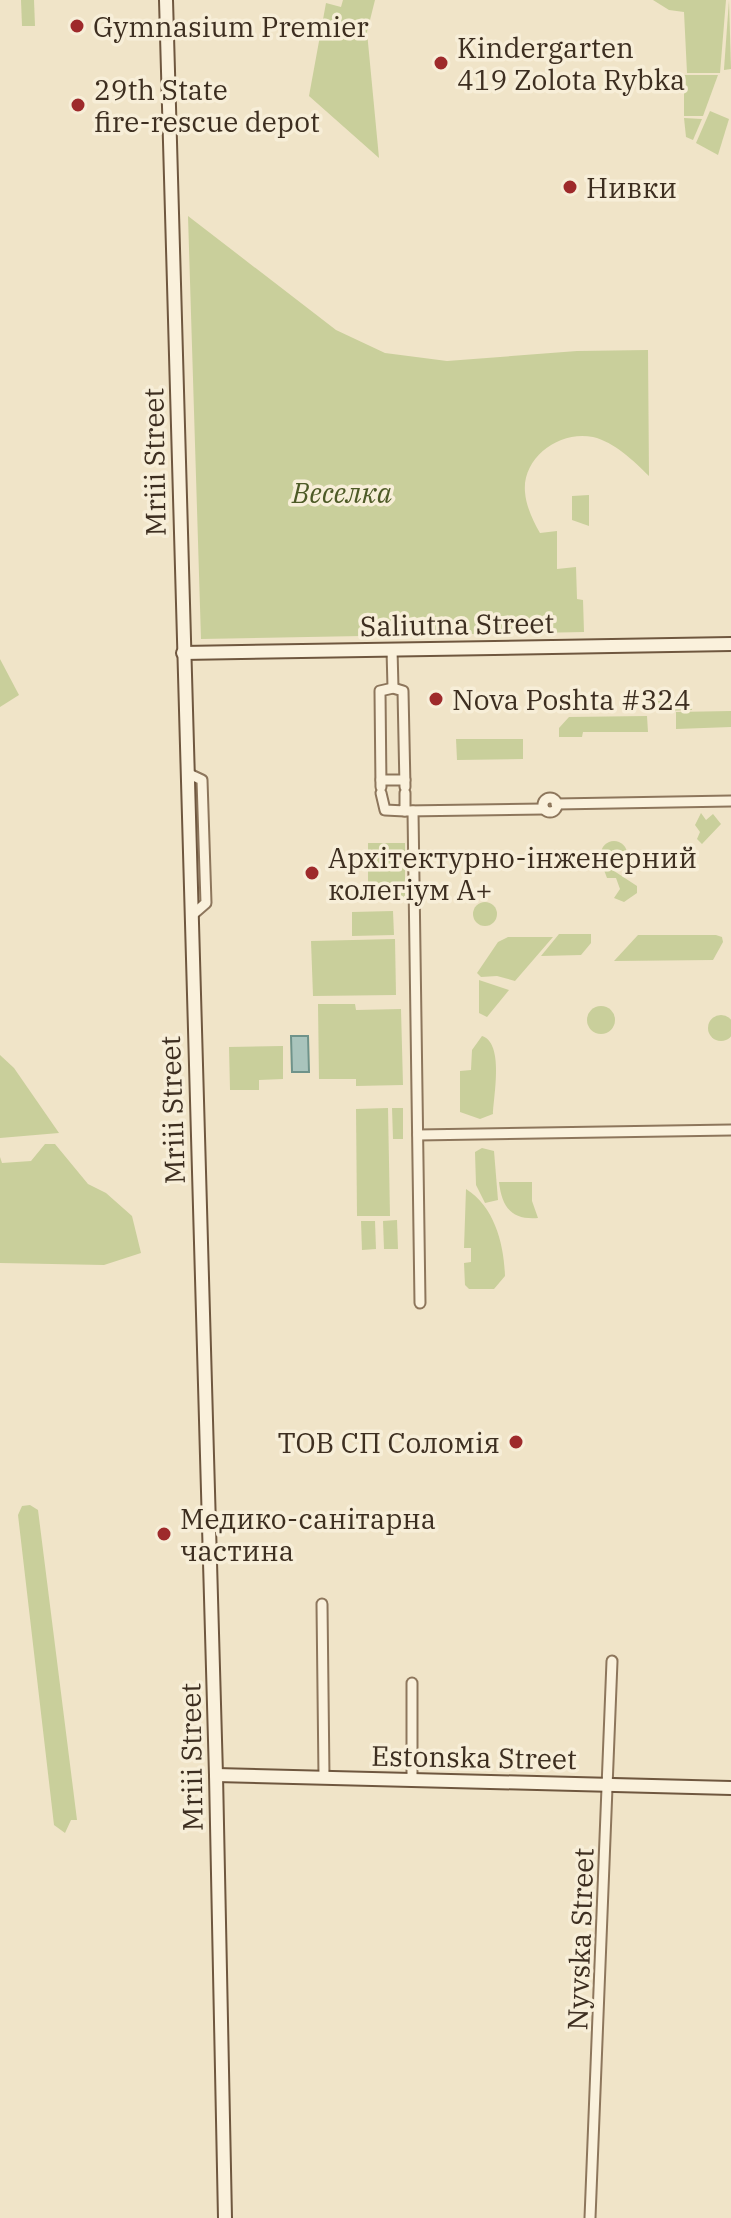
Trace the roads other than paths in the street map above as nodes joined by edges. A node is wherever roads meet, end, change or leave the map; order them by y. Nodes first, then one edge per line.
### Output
1 (166, 0) edge
2 (731, 644) edge
3 (392, 649) junction
4 (183, 653) junction
5 (393, 688) junction
6 (381, 787) junction
7 (405, 787) junction
8 (731, 801) edge
9 (409, 811) junction
10 (731, 1130) edge
11 (418, 1135) junction
12 (420, 1303) dead end
13 (322, 1604) dead end
14 (612, 1661) dead end
15 (412, 1683) dead end
16 (216, 1775) junction
17 (324, 1777) junction
18 (412, 1780) junction
19 (608, 1785) junction
20 (731, 1788) edge
21 (225, 2218) edge
22 (590, 2218) edge

1 - 4 street, Mriii Street
2 - 3 street, Saliutna Street
3 - 4 street, Saliutna Street
3 - 5 street
4 - 16 street, Mriii Street
5 - 6 street
5 - 7 street
6 - 7 street
6 - 9 street
7 - 9 street
8 - 9 street
9 - 11 street
10 - 11 street
11 - 12 street
13 - 17 street
14 - 19 street, Nyvska Street
15 - 18 street
16 - 17 street, Estonska Street
16 - 21 street, Mriii Street
17 - 18 street, Estonska Street
18 - 19 street, Estonska Street
19 - 20 street, Estonska Street
19 - 22 street, Nyvska Street

